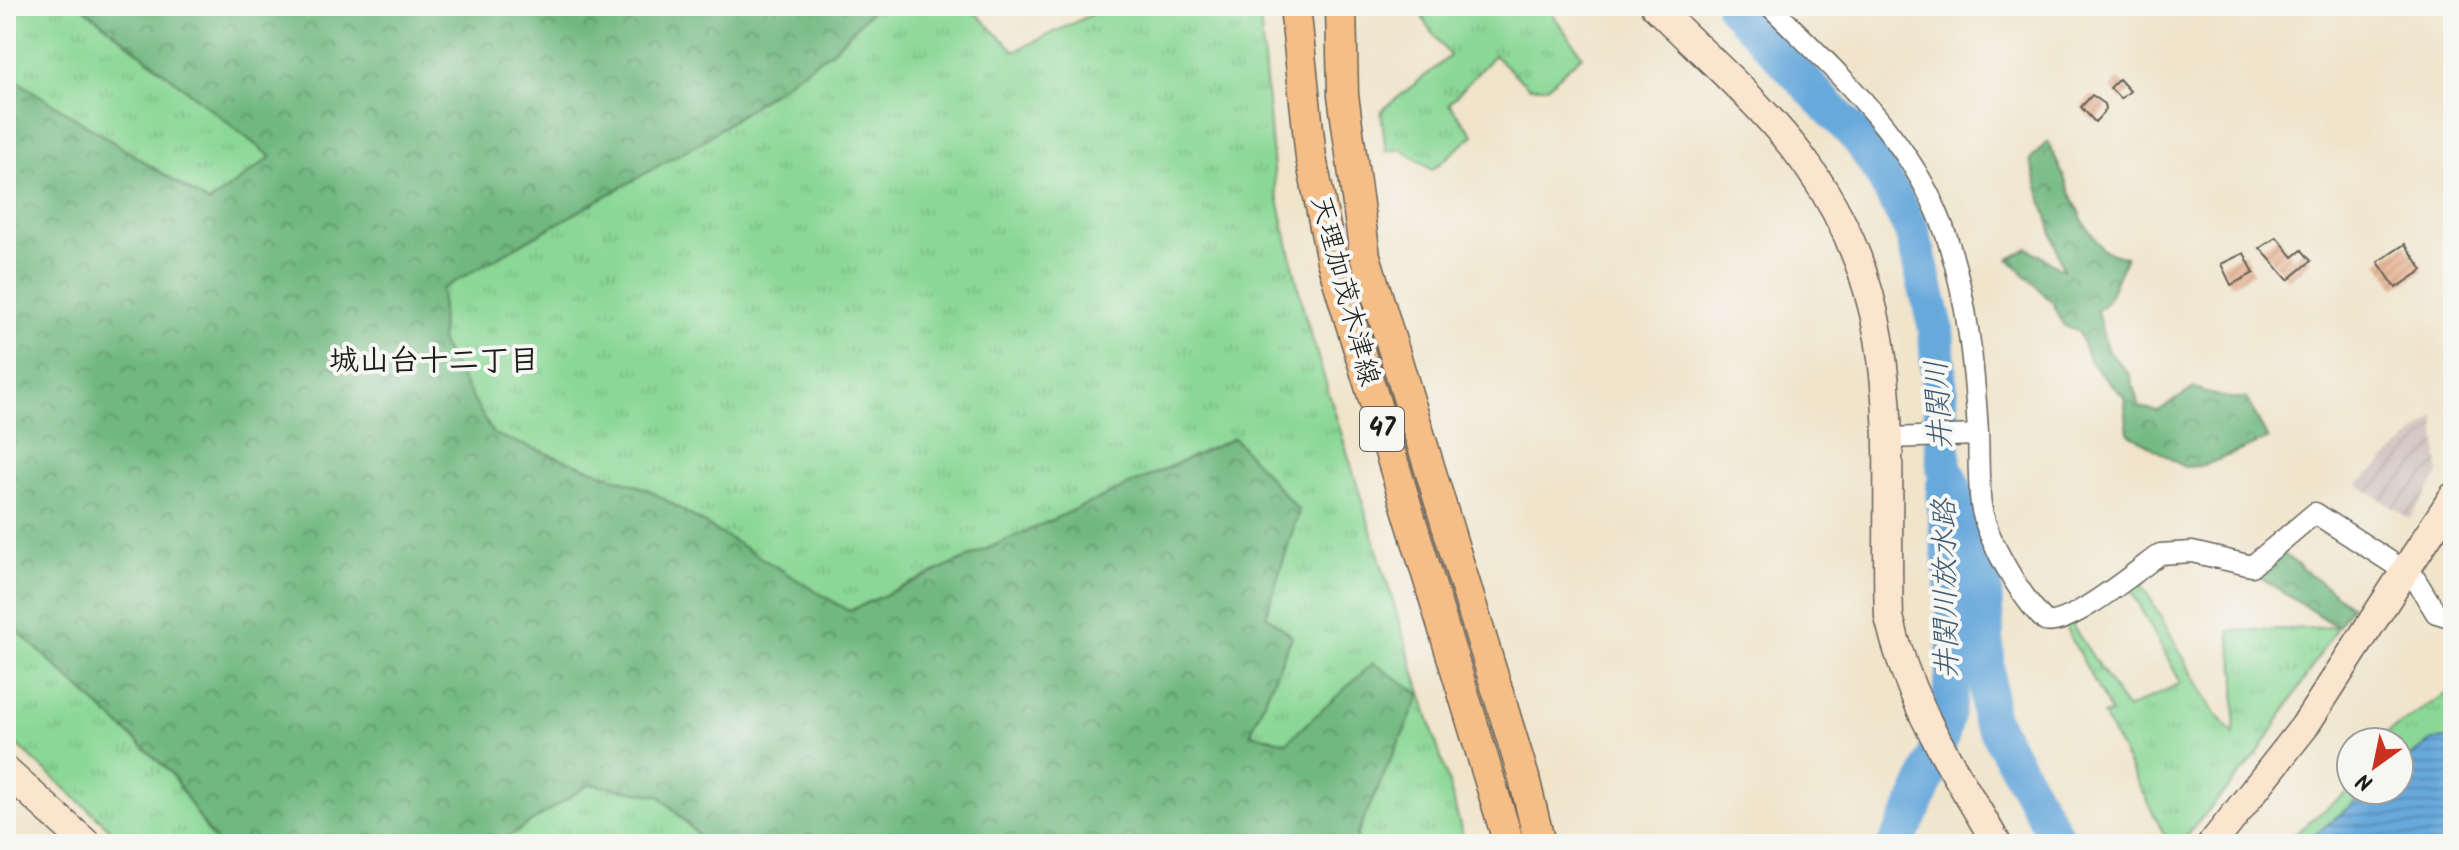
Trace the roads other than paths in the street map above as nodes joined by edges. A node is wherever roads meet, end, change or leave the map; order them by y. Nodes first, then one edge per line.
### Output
1 (1295, 6) edge
2 (1341, 6) edge
3 (1655, 6) edge
4 (1770, 6) edge
5 (1975, 435) junction
6 (1903, 438) junction
7 (2453, 497) edge
8 (2404, 572) junction
9 (2453, 618) edge
10 (6, 771) edge
11 (87, 844) edge
12 (1509, 844) edge
13 (1540, 844) edge
14 (1997, 844) edge
15 (2212, 844) edge

1 - 12 main road, 天理加茂木津線 / 47
2 - 13 main road, 天理加茂木津線 / 47
3 - 6 street
4 - 5 street
5 - 6 street
5 - 8 street
6 - 14 street
7 - 8 street
8 - 9 street
8 - 15 street
10 - 11 street

